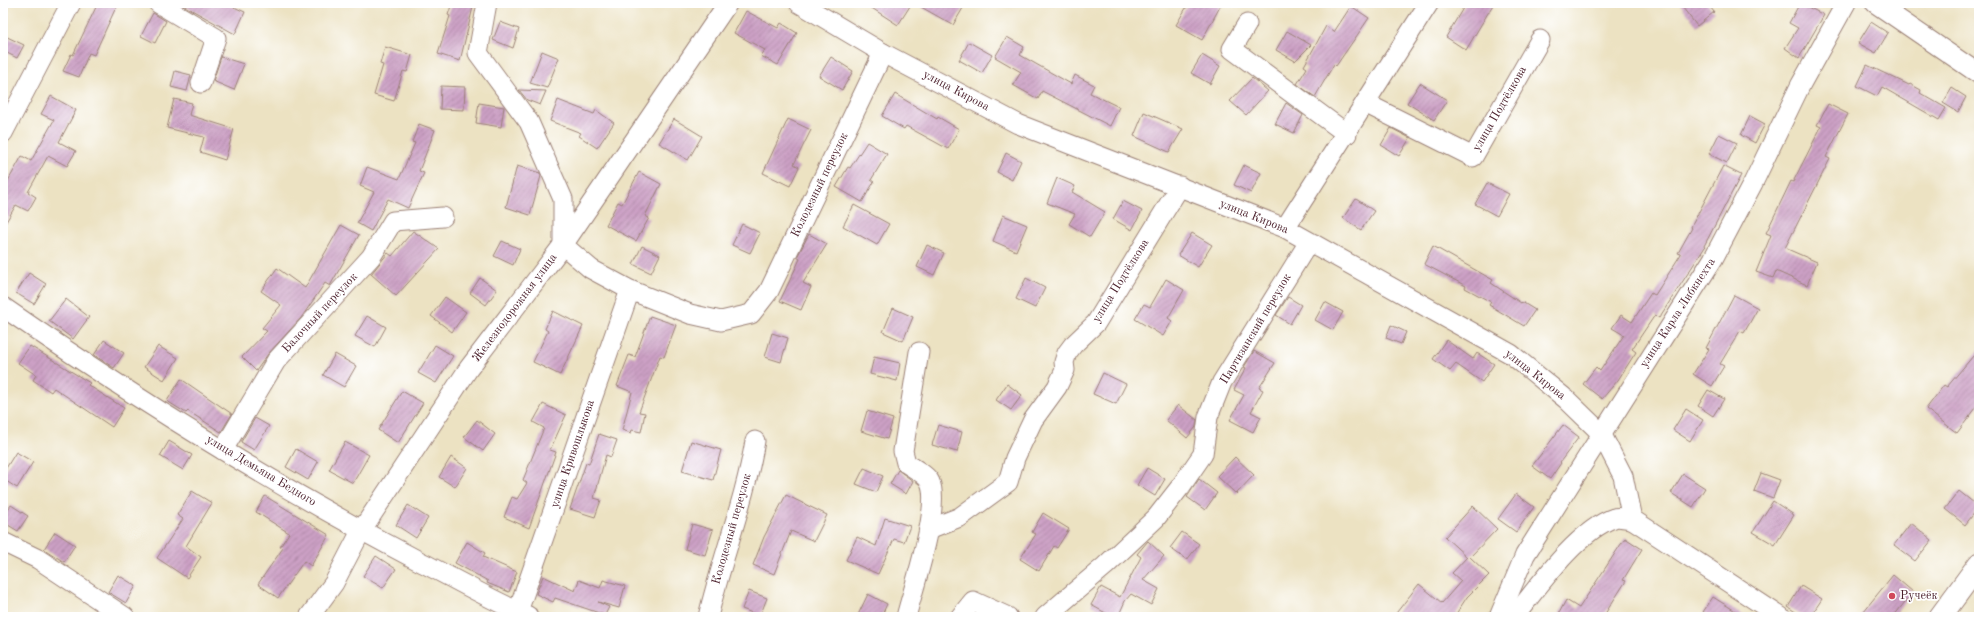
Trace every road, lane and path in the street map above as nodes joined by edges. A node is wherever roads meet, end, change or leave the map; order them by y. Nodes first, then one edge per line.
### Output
1 (71, 3) edge
2 (158, 3) edge
3 (487, 3) edge
4 (728, 3) edge
5 (799, 3) edge
6 (1429, 3) edge
7 (1846, 3) edge
8 (1875, 3) edge
9 (1247, 24) dead end
10 (1540, 40) dead end
11 (883, 52) junction
12 (1979, 74) edge
13 (201, 83) dead end
14 (1365, 103) junction
15 (3, 134) edge
16 (1346, 134) junction
17 (1180, 186) junction
18 (443, 217) dead end
19 (1285, 228) junction
20 (1309, 242) junction
21 (563, 245) junction
22 (630, 290) junction
23 (3, 307) edge
24 (919, 352) dead end
25 (1601, 433) junction
26 (755, 441) dead end
27 (223, 450) junction
28 (1632, 519) junction
29 (929, 529) junction
30 (361, 530) junction
31 (3, 542) edge
32 (1979, 564) edge
33 (521, 615) edge
34 (125, 617) edge
35 (310, 617) edge
36 (708, 617) edge
37 (906, 617) edge
38 (960, 617) edge
39 (1008, 617) edge
40 (1045, 617) edge
41 (1500, 617) edge
42 (1514, 617) edge
43 (1781, 617) edge
44 (1940, 617) edge

1 - 15 street
2 - 13 street
3 - 21 street
4 - 21 street, Железнодорожная улица
5 - 11 street, улица Кирова
6 - 14 street
7 - 25 street, улица Карла Либкнехта
8 - 12 street
9 - 16 street
10 - 14 street, улица Подтёлкова
11 - 17 street, улица Кирова
11 - 22 street, Колодезный переулок
14 - 16 street
16 - 19 street
17 - 19 street, улица Кирова
17 - 29 street, улица Подтёлкова
18 - 27 street, Балочный переулок
19 - 20 street, улица Кирова
20 - 25 street, улица Кирова
20 - 40 street, Партизанский переулок
21 - 22 street
21 - 30 street, Железнодорожная улица
22 - 33 street, улица Кривошлыкова
23 - 27 street, улица Демьяна Бедного
24 - 29 street
25 - 28 street, улица Кирова
25 - 41 street, улица Карла Либкнехта
26 - 36 street, Колодезный переулок
27 - 30 street, улица Демьяна Бедного
28 - 42 street
28 - 43 street
29 - 37 street
30 - 33 street, улица Демьяна Бедного
30 - 35 street, Железнодорожная улица
31 - 34 street
32 - 44 main road
38 - 39 street

